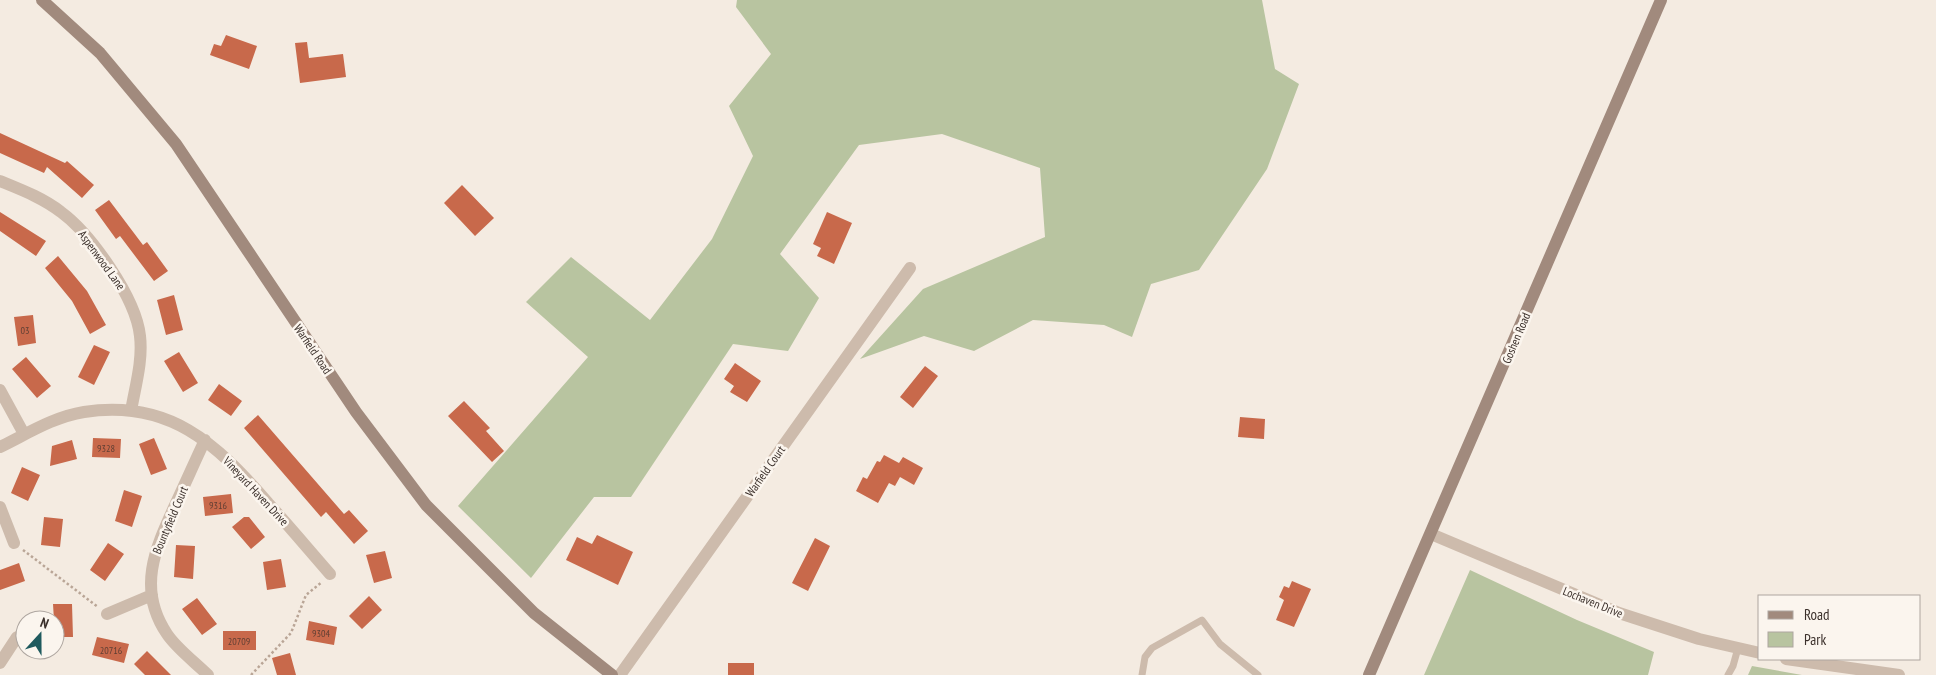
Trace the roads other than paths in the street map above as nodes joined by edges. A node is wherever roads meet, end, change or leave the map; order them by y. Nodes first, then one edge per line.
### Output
1 (42, 0) edge
2 (1662, 0) edge
3 (0, 181) edge
4 (910, 268) dead end
5 (0, 390) edge
6 (131, 411) junction
7 (24, 434) junction
8 (205, 440) junction
9 (0, 448) edge
10 (0, 507) edge
11 (1431, 534) junction
12 (14, 543) road end
13 (330, 574) road end
14 (152, 595) junction
15 (107, 614) road end
16 (15, 639) edge
17 (1738, 648) junction
18 (1758, 653) edge
19 (1793, 660) edge
20 (0, 664) edge
21 (208, 675) edge
22 (612, 675) edge
23 (620, 675) edge
24 (1142, 675) edge
25 (1258, 675) edge
26 (1370, 675) edge
27 (1728, 675) edge
28 (1898, 675) edge

1 - 22 street, Warfield Road
2 - 11 street, Goshen Road
3 - 6 street, Aspenwood Lane
4 - 23 street, Warfield Court
5 - 7 street
6 - 7 street, Vineyard Haven Drive
6 - 8 street, Vineyard Haven Drive
7 - 9 street, Vineyard Haven Drive
8 - 13 street, Vineyard Haven Drive
8 - 14 street, Bountyfield Court
10 - 12 street
11 - 17 street, Lochaven Drive
11 - 26 street, Goshen Road
14 - 15 street
14 - 21 street, Bountyfield Court
16 - 20 street
17 - 18 street, Lochaven Drive
17 - 27 lane
19 - 28 street
24 - 25 lane

